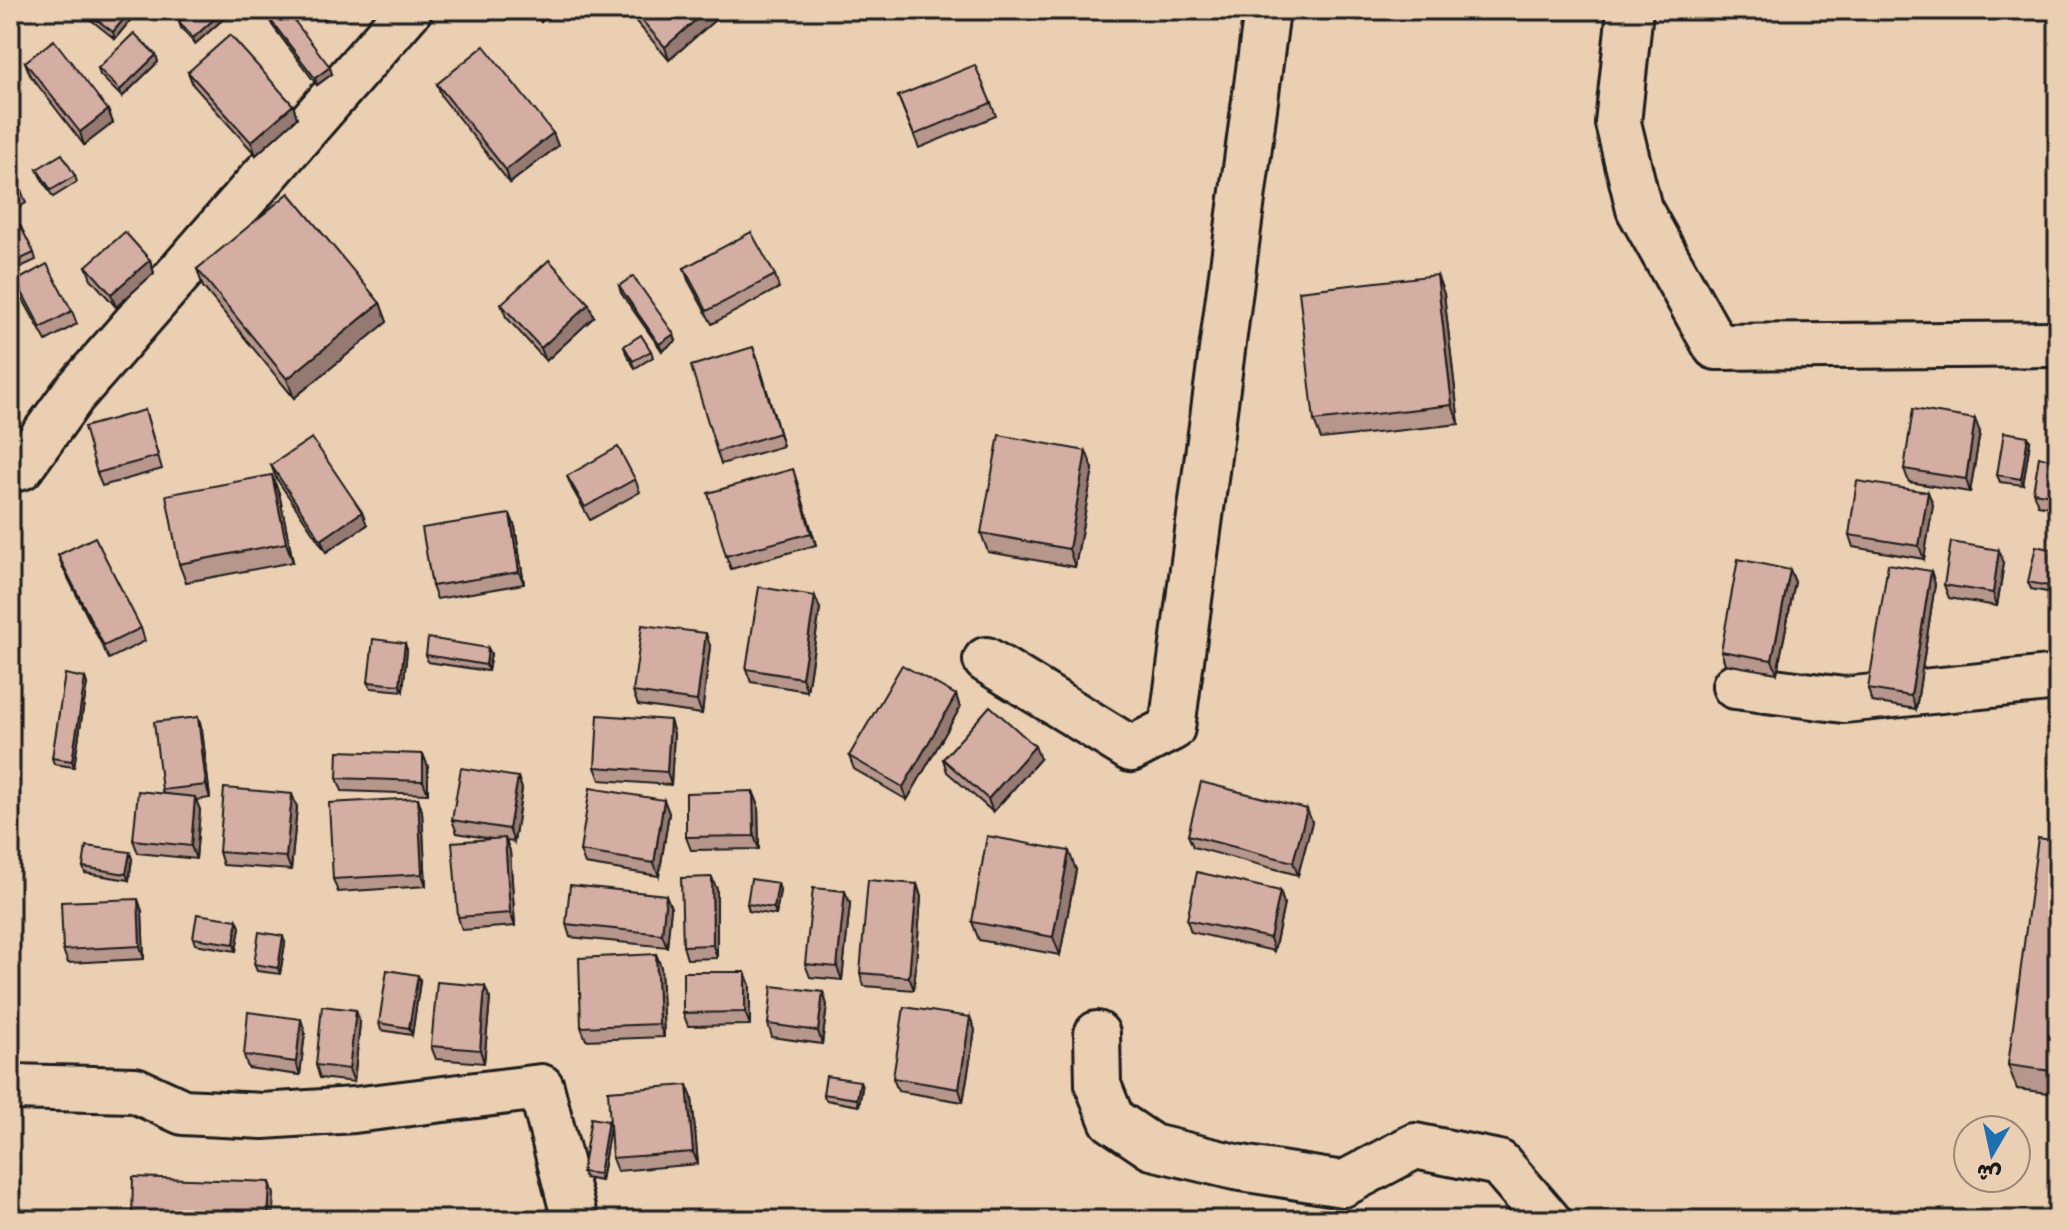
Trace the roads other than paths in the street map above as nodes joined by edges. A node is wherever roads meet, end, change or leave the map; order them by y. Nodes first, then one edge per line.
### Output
1 (409, 10) edge
2 (1267, 10) edge
3 (1630, 10) edge
4 (2058, 344) edge
5 (10, 470) edge
6 (986, 660) dead end
7 (2058, 678) edge
8 (1735, 686) dead end
9 (1097, 1034) dead end
10 (10, 1087) edge
11 (1342, 1202) edge
12 (575, 1220) edge
13 (1548, 1220) edge

1 - 5 street
2 - 6 street
3 - 4 street
7 - 8 street
9 - 11 street
10 - 12 street
11 - 13 street

